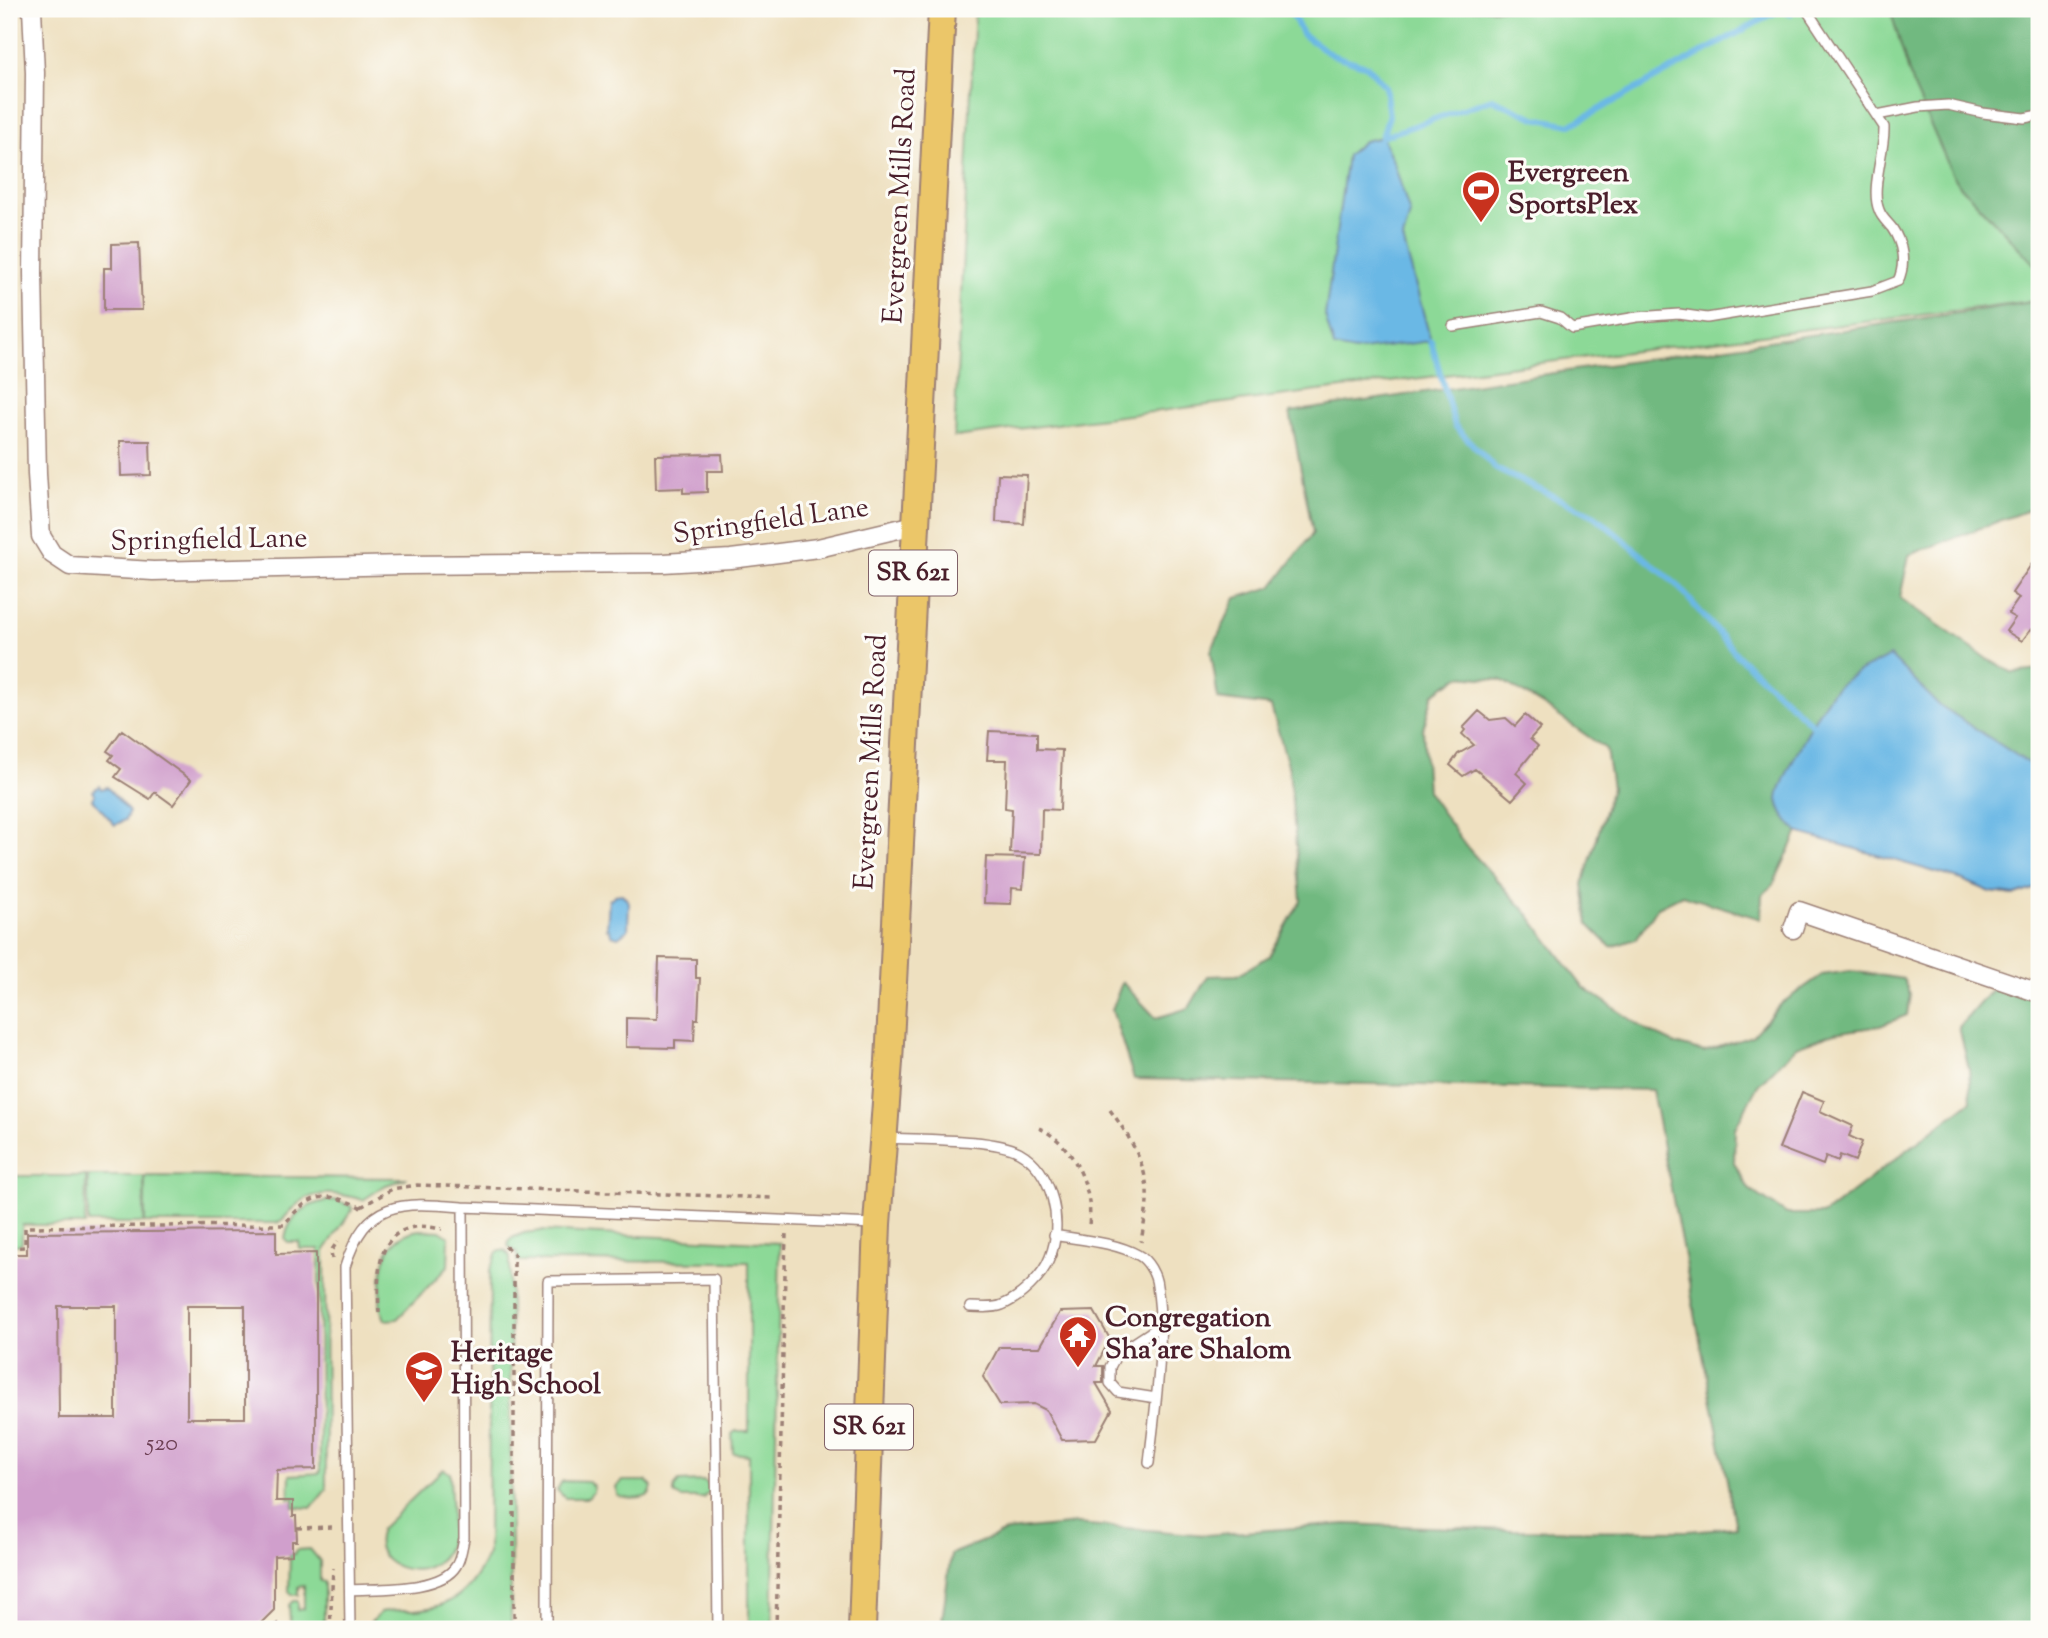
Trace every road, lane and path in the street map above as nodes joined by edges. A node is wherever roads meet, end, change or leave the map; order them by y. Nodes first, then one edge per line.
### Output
1 (33, 9) edge
2 (942, 9) edge
3 (1806, 9) edge
4 (1877, 115) junction
5 (2039, 115) edge
6 (1453, 326) dead end
7 (915, 525) junction
8 (1793, 929) dead end
9 (2039, 993) edge
10 (1110, 1110) dead end
11 (1039, 1128) dead end
12 (885, 1138) junction
13 (773, 1198) dead end
14 (360, 1207) junction
15 (463, 1208) junction
16 (353, 1218) dead end
17 (786, 1221) junction
18 (877, 1224) junction
19 (442, 1229) dead end
20 (1054, 1235) junction
21 (339, 1240) dead end
22 (1087, 1241) junction
23 (505, 1246) dead end
24 (9, 1248) edge
25 (1139, 1255) junction
26 (332, 1265) dead end
27 (970, 1307) dead end
28 (379, 1313) dead end
29 (1160, 1326) junction
30 (1156, 1398) junction
31 (1149, 1463) dead end
32 (334, 1527) dead end
33 (297, 1528) dead end
34 (333, 1566) dead end
35 (350, 1590) junction
36 (268, 1629) edge
37 (283, 1629) edge
38 (330, 1629) edge
39 (351, 1629) edge
40 (514, 1629) edge
41 (547, 1629) edge
42 (718, 1629) edge
43 (776, 1629) edge
44 (862, 1629) edge

1 - 7 street, Springfield Lane
2 - 7 main road, Evergreen Mills Road / SR 621
3 - 4 lane
4 - 5 lane
4 - 6 lane
7 - 12 main road, Evergreen Mills Road / SR 621
8 - 9 street
10 - 25 path
11 - 22 path
12 - 18 main road, Evergreen Mills Road / SR 621
12 - 20 lane
13 - 14 path
14 - 16 path
14 - 24 path
15 - 17 lane
15 - 35 lane
15 - 35 lane
17 - 18 lane
17 - 43 path
18 - 44 main road, SR 621
19 - 28 path
20 - 22 lane
20 - 27 lane
21 - 26 path
22 - 25 lane
23 - 40 path
25 - 29 lane
29 - 30 lane
29 - 30 lane
30 - 31 lane
32 - 33 path
34 - 38 path
35 - 39 lane
36 - 37 path
41 - 42 lane

